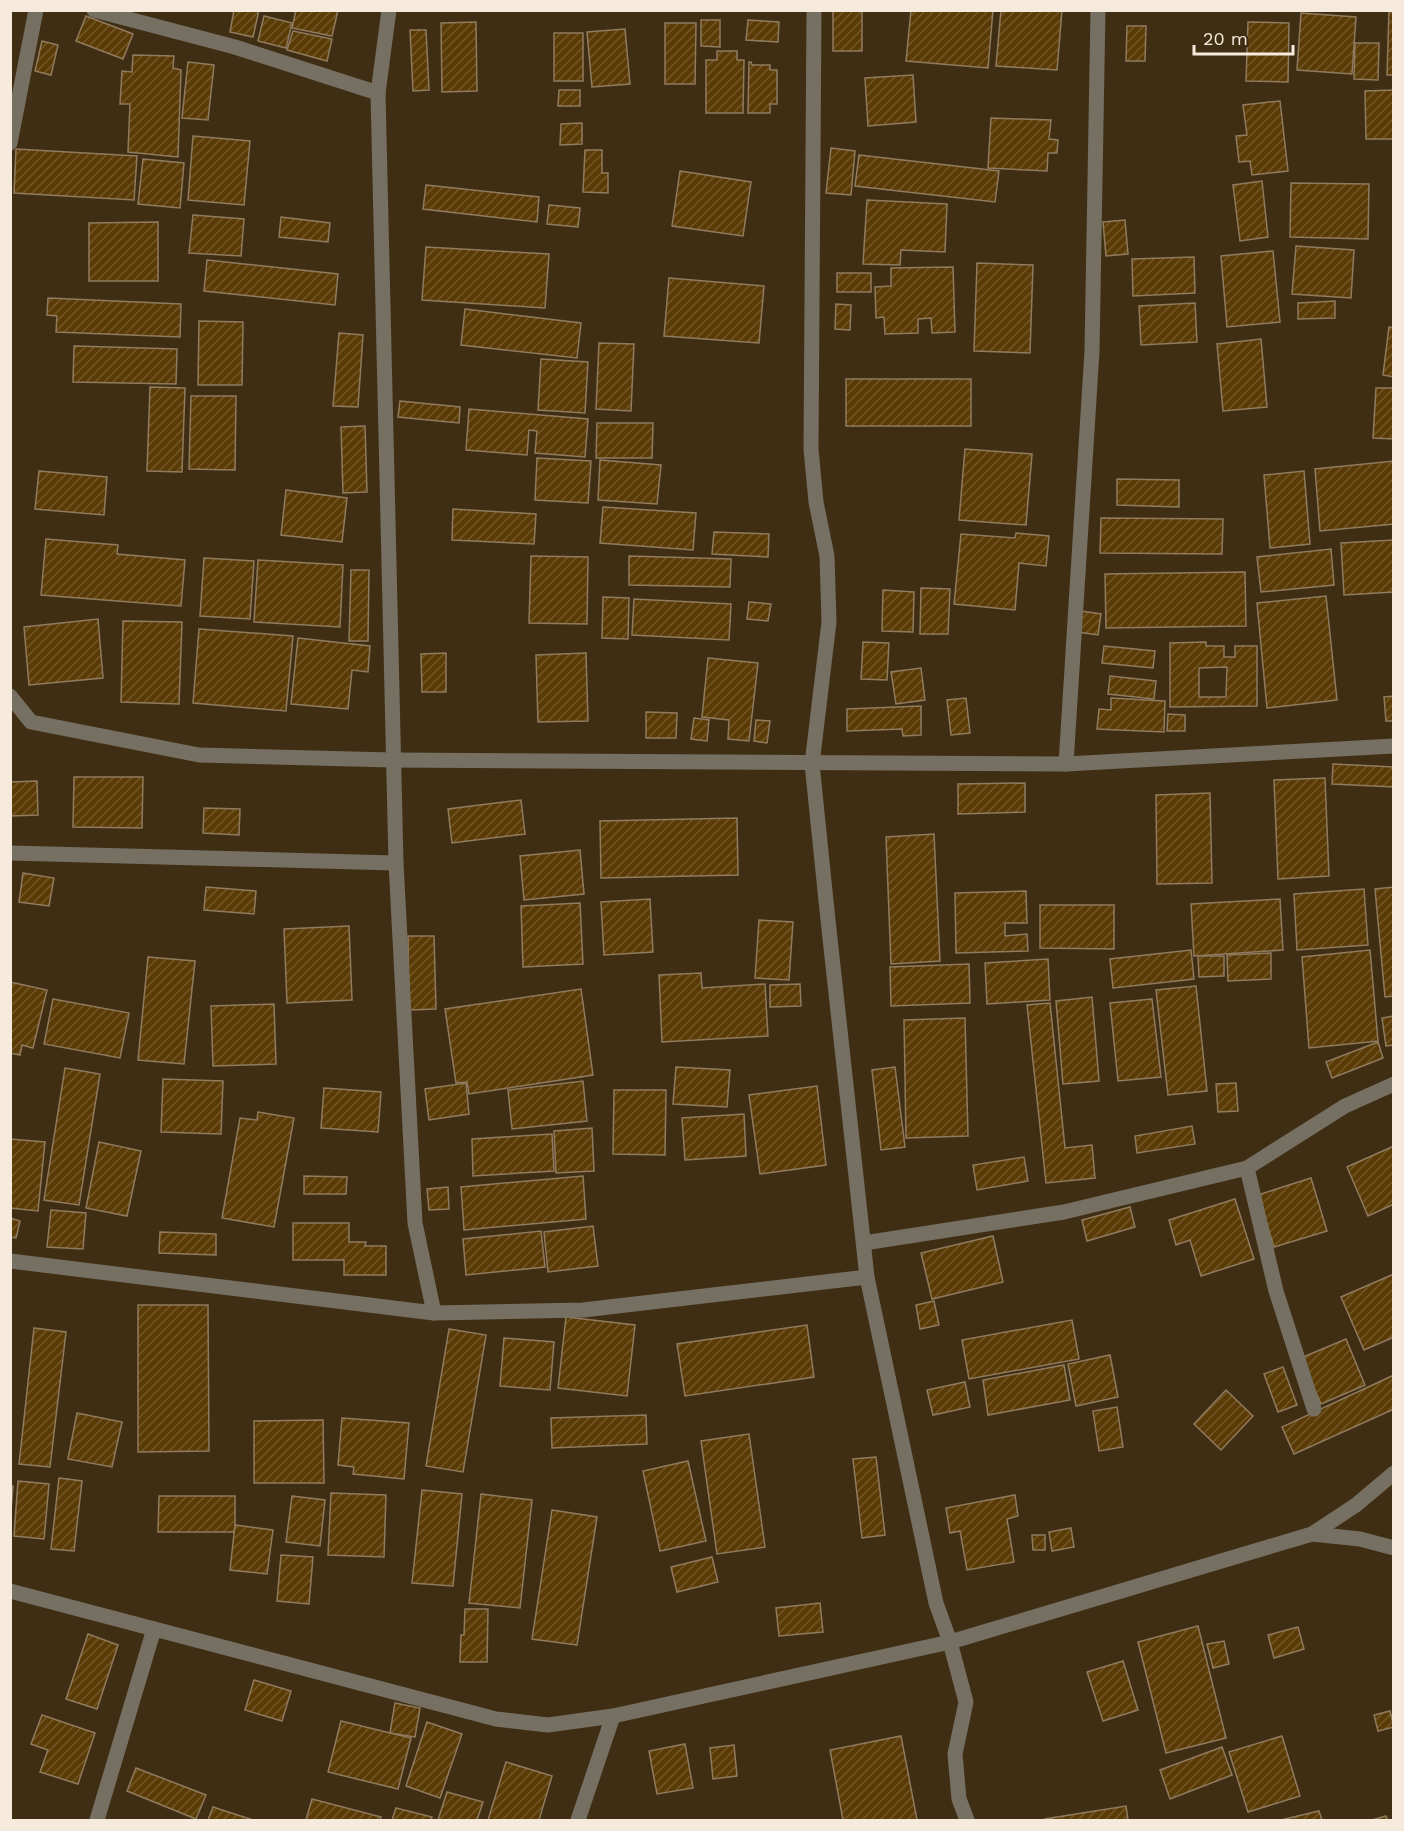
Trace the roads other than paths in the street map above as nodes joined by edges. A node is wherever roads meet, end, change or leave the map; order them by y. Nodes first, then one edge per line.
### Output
1 (36, 10) edge
2 (94, 10) edge
3 (389, 10) edge
4 (814, 10) edge
5 (1098, 10) edge
6 (378, 93) junction
7 (10, 143) edge
8 (10, 696) edge
9 (1394, 746) edge
10 (392, 760) junction
11 (812, 764) junction
12 (1066, 764) junction
13 (10, 853) edge
14 (396, 863) junction
15 (1394, 1084) edge
16 (1247, 1168) junction
17 (864, 1243) junction
18 (10, 1261) edge
19 (867, 1277) junction
20 (434, 1313) junction
21 (1314, 1409) dead end
22 (1394, 1473) edge
23 (1312, 1534) junction
24 (1394, 1548) edge
25 (10, 1591) edge
26 (154, 1629) junction
27 (950, 1642) junction
28 (613, 1716) junction
29 (97, 1821) edge
30 (578, 1821) edge
31 (968, 1821) edge

1 - 7 street
2 - 6 street
3 - 6 street
4 - 11 street
5 - 12 street
6 - 10 street
8 - 10 street
9 - 12 street
10 - 11 street
10 - 14 street
11 - 12 street
11 - 17 street
13 - 14 street
14 - 20 street
15 - 16 street
16 - 17 street
16 - 21 street
17 - 19 street
18 - 20 street
19 - 20 street
19 - 27 street
22 - 23 street
23 - 24 street
23 - 27 street
25 - 26 street
26 - 28 street
26 - 29 street
27 - 28 street
27 - 31 street
28 - 30 street

